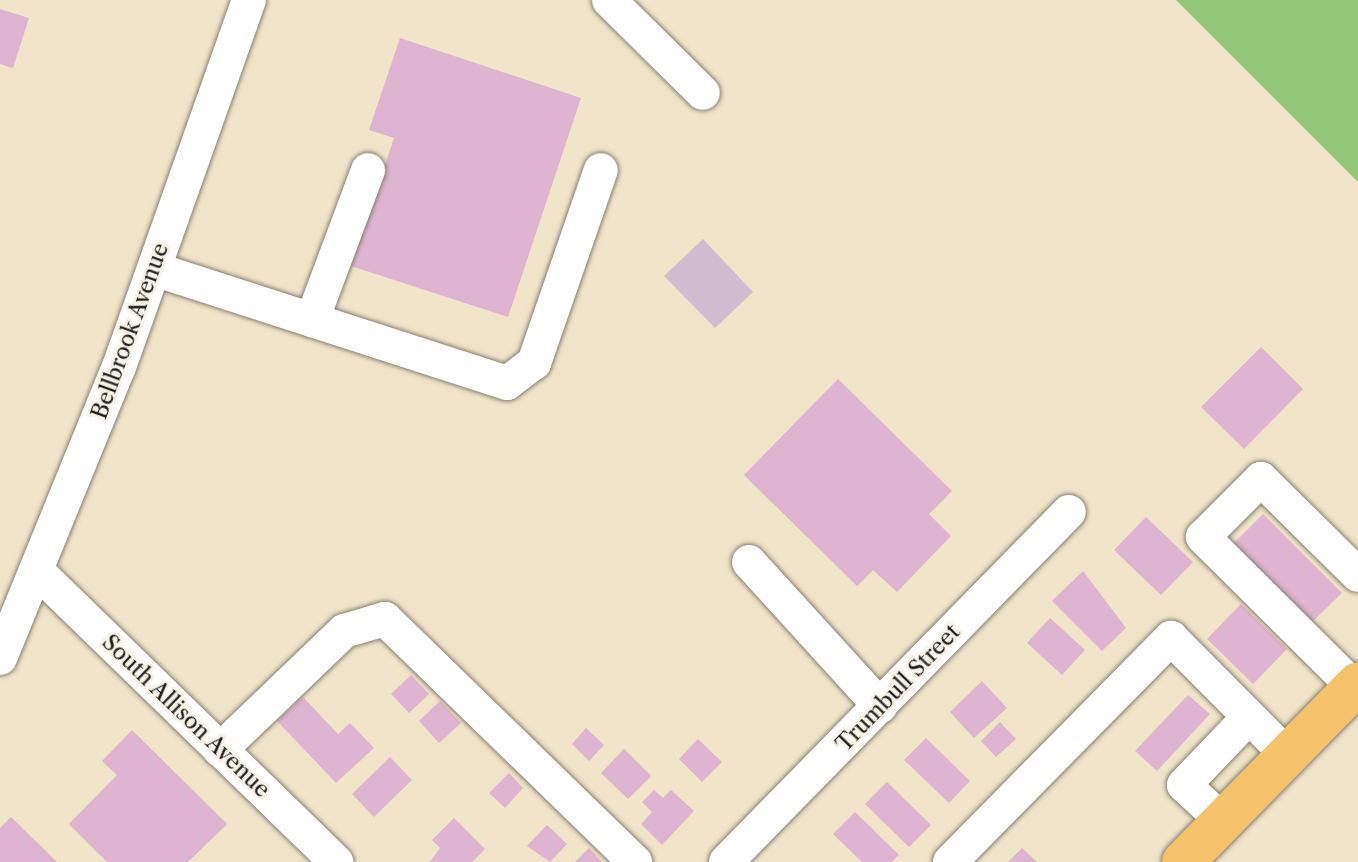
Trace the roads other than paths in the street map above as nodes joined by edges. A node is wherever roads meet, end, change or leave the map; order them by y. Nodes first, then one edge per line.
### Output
1 (249, 0) edge
2 (609, 0) edge
3 (703, 93) dead end
4 (368, 170) dead end
5 (601, 170) dead end
6 (154, 269) junction
7 (312, 320) junction
8 (1069, 512) dead end
9 (749, 562) dead end
10 (36, 570) junction
11 (1358, 575) edge
12 (0, 658) edge
13 (1356, 685) edge
14 (880, 706) junction
15 (1249, 717) junction
16 (220, 750) junction
17 (1287, 755) junction
18 (1223, 821) junction
19 (336, 862) edge
20 (635, 862) edge
21 (726, 862) edge
22 (950, 862) edge
23 (1183, 862) edge

1 - 6 street, Bellbrook Avenue
2 - 3 street
4 - 7 street
5 - 7 street
6 - 7 street
6 - 10 street, Bellbrook Avenue
8 - 14 street, Trumbull Street
9 - 14 street
10 - 12 street, Bellbrook Avenue
10 - 16 street, South Allison Avenue
11 - 13 street
13 - 17 main road
14 - 21 street, Trumbull Street
15 - 17 street
15 - 18 street
15 - 22 street
16 - 19 street, South Allison Avenue
16 - 20 street
17 - 18 main road
18 - 23 main road

